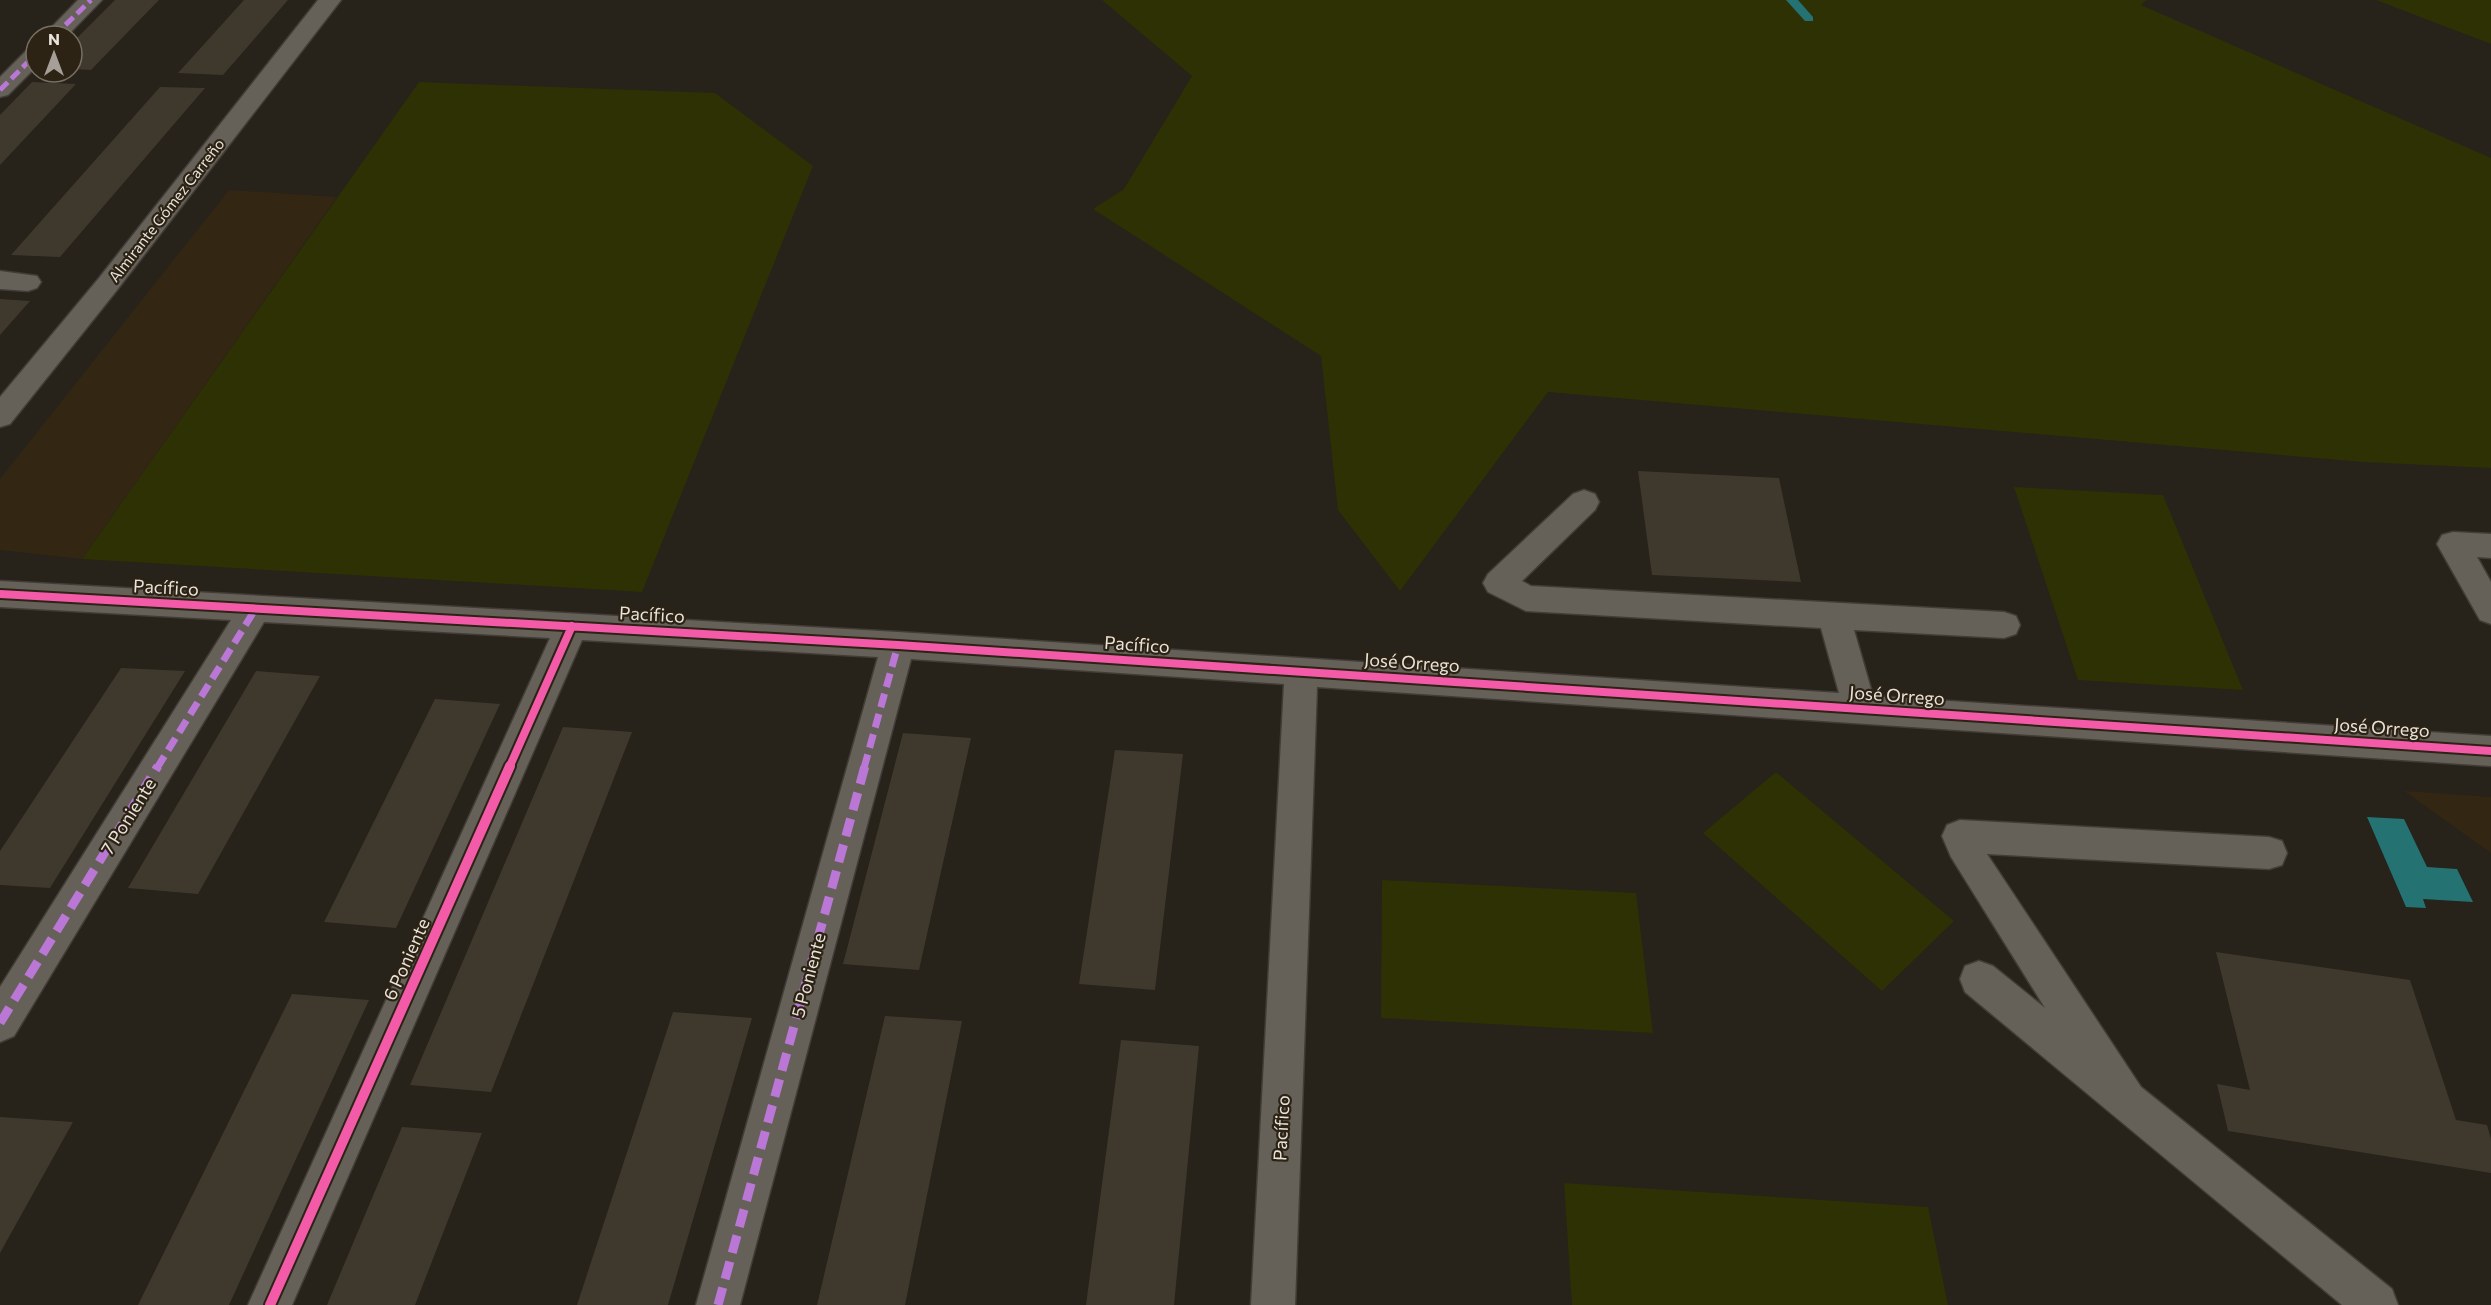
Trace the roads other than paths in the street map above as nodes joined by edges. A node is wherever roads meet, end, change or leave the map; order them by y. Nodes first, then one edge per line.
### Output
1 (91, 0) edge
2 (330, 0) edge
3 (66, 24) edge
4 (24, 66) edge
5 (0, 90) edge
6 (0, 280) edge
7 (28, 282) dead end
8 (0, 417) edge
9 (1584, 502) dead end
10 (2491, 546) edge
11 (0, 594) edge
12 (255, 608) junction
13 (2491, 611) edge
14 (1834, 616) junction
15 (2004, 625) dead end
16 (572, 626) junction
17 (898, 645) junction
18 (1301, 671) junction
19 (1860, 709) junction
20 (2491, 751) edge
21 (2269, 854) dead end
22 (1979, 979) dead end
23 (0, 1023) edge
24 (2127, 1101) junction
25 (270, 1305) edge
26 (718, 1305) edge
27 (1274, 1305) edge
28 (2376, 1305) edge

1 - 3 street
2 - 8 street, Almirante Gómez Carreño
4 - 5 street
6 - 7 street
9 - 14 street
10 - 13 street
11 - 12 street, Pacífico
12 - 16 street, Pacífico
12 - 23 street, 7 Poniente
14 - 15 street
14 - 19 street
16 - 17 street, Pacífico
16 - 25 street, 6 Poniente
17 - 18 street, Pacífico
17 - 26 street, 5 Poniente
18 - 19 street, José Orrego
18 - 27 street, Pacífico
19 - 20 street, José Orrego
21 - 24 street
22 - 24 street
24 - 28 street

